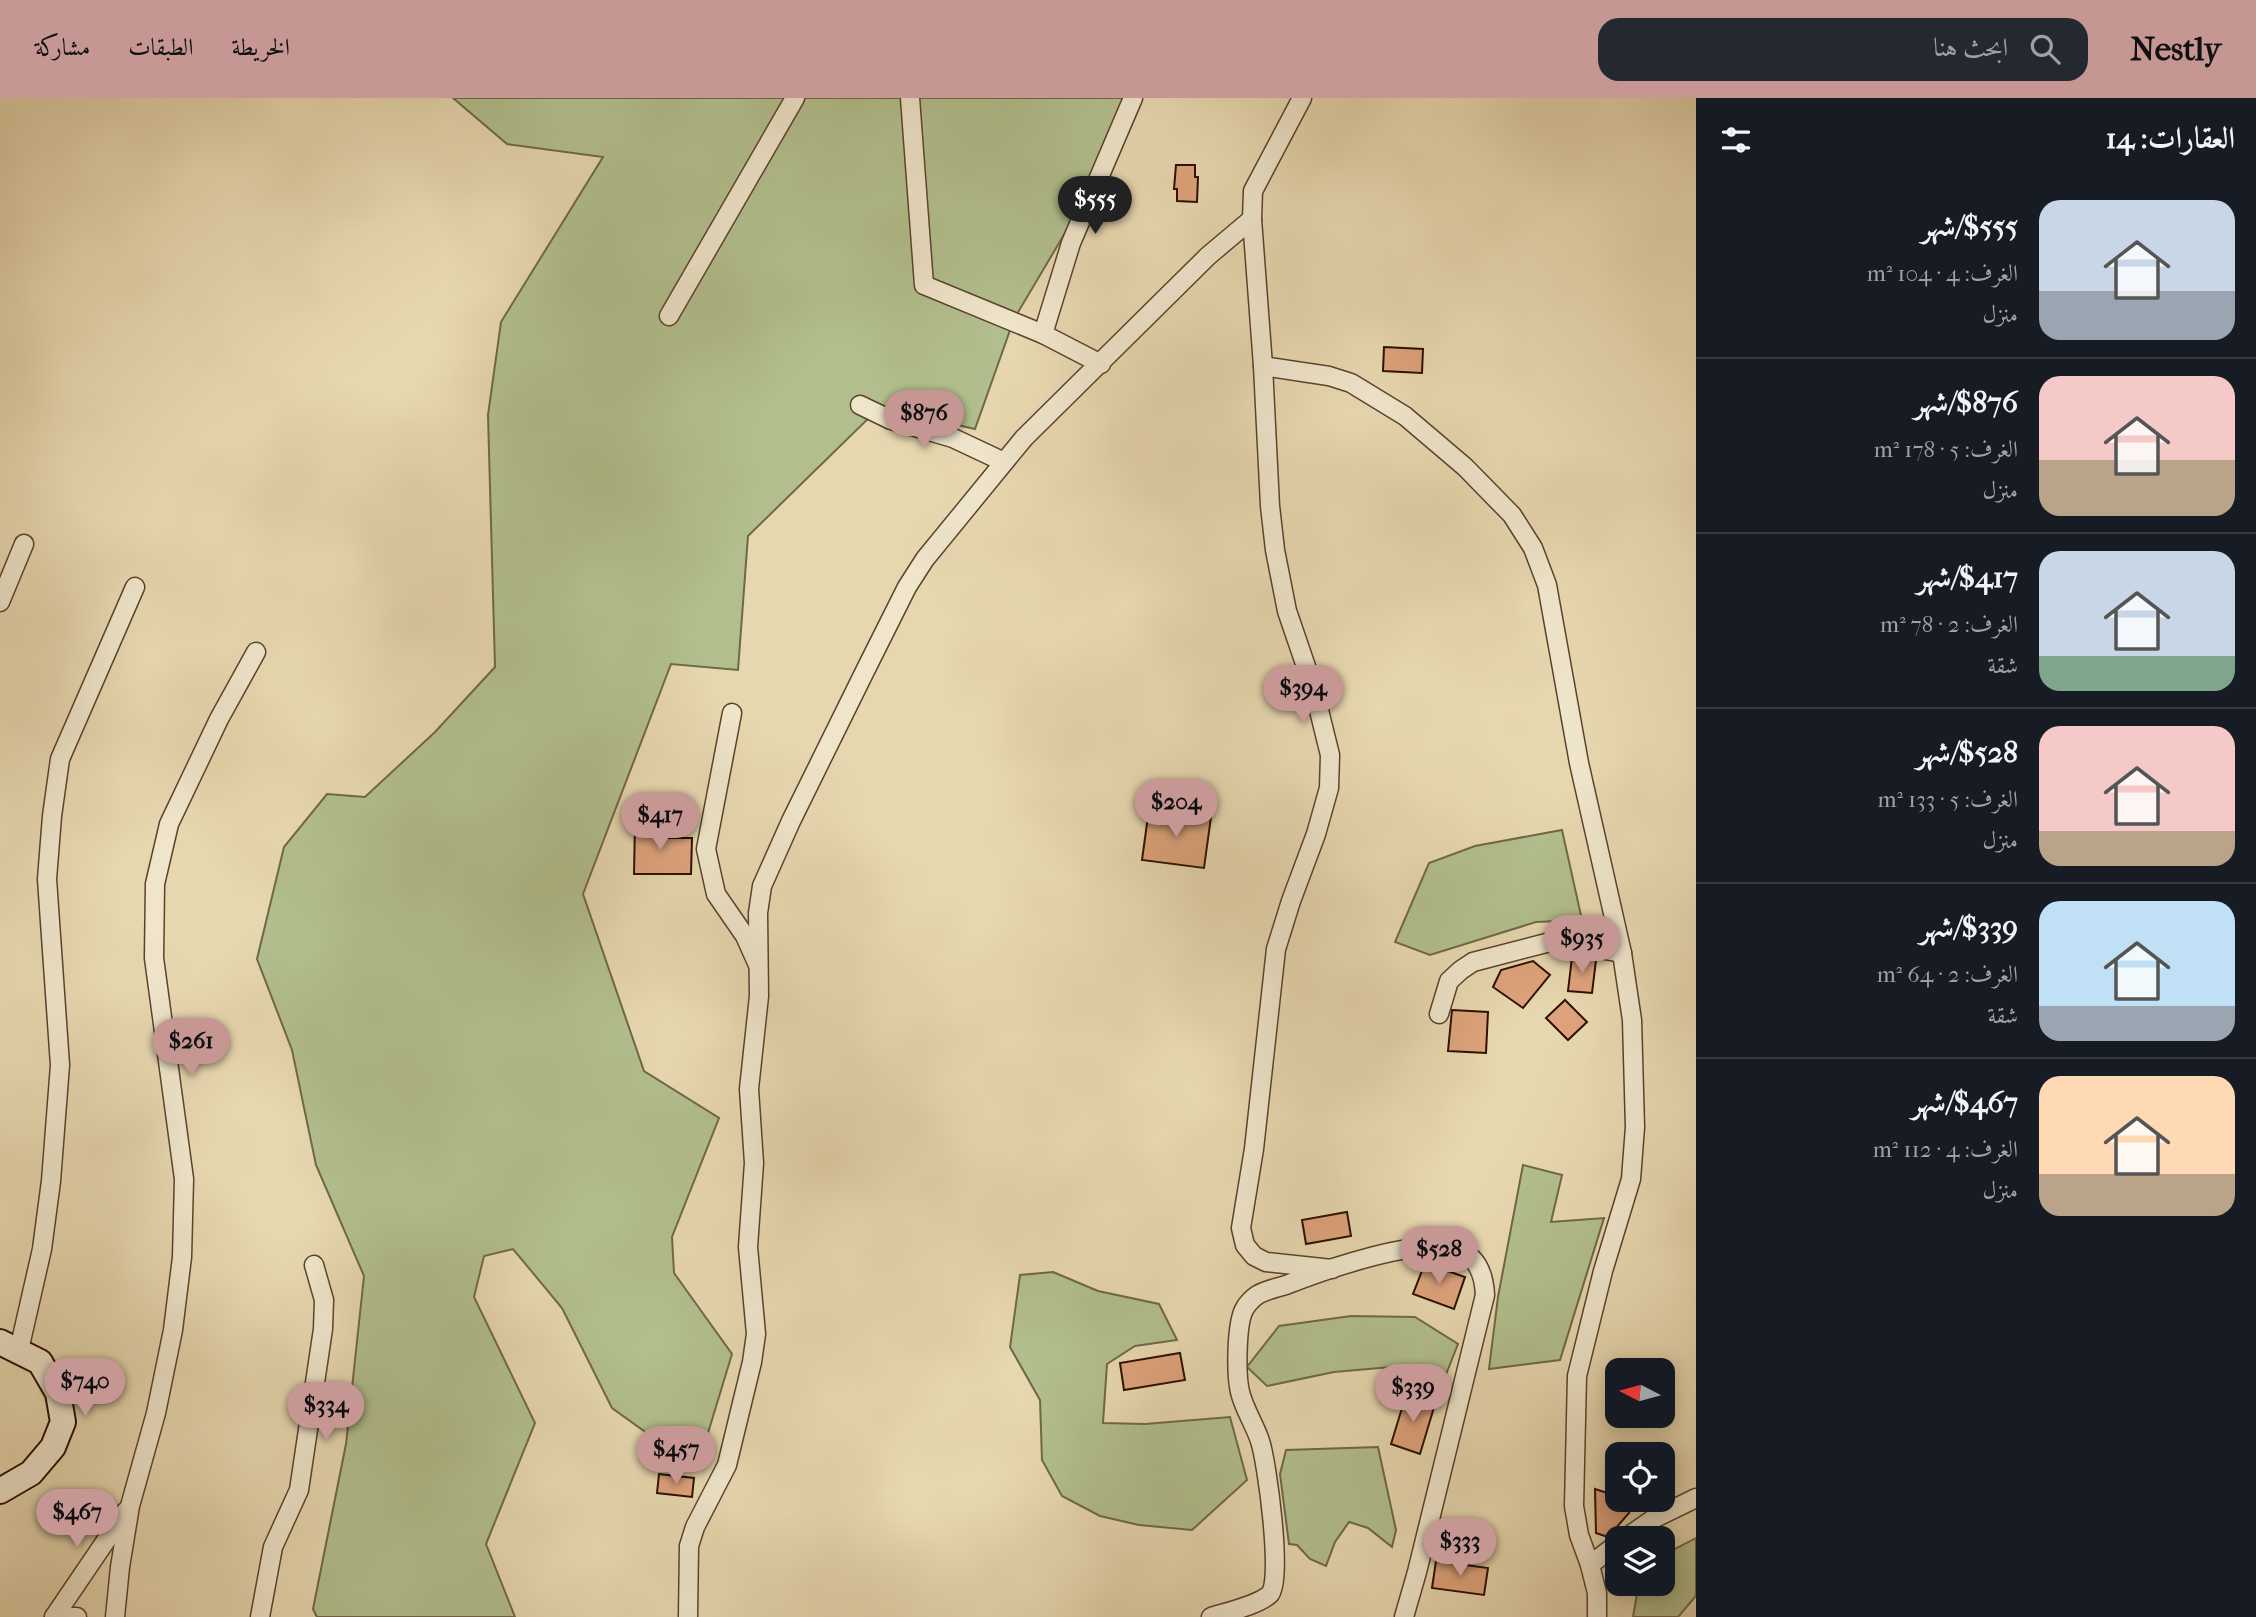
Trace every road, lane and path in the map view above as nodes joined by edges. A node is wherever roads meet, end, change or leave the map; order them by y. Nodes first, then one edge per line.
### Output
1 (795, 98) edge
2 (910, 98) edge
3 (1133, 98) edge
4 (1302, 98) edge
5 (1252, 219) junction
6 (669, 316) dead end
7 (1043, 334) junction
8 (1101, 364) junction
9 (1264, 366) junction
10 (860, 405) dead end
11 (1004, 462) junction
12 (24, 544) dead end
13 (135, 587) dead end
14 (0, 602) edge
15 (256, 652) dead end
16 (733, 713) dead end
17 (1622, 953) junction
18 (760, 971) junction
19 (1439, 1014) dead end
20 (314, 1265) dead end
21 (1332, 1269) junction
22 (9, 1346) edge
23 (0, 1491) edge
24 (1696, 1498) edge
25 (130, 1506) junction
26 (1643, 1526) edge
27 (1605, 1554) edge
28 (1590, 1566) junction
29 (54, 1617) edge
30 (77, 1617) edge
31 (115, 1617) edge
32 (260, 1617) edge
33 (688, 1617) edge
34 (1211, 1617) edge
35 (1404, 1617) edge
36 (1597, 1617) edge

1 - 6 street
2 - 7 street
3 - 7 street
4 - 5 street
5 - 8 street
5 - 9 street
7 - 8 street
8 - 11 street
9 - 17 street
9 - 21 street
10 - 11 street
11 - 18 street
12 - 14 street
13 - 22 street
15 - 25 street
16 - 18 street
17 - 19 street
17 - 28 street
18 - 33 street
20 - 32 street
21 - 34 street
21 - 35 street
22 - 23 main road
24 - 26 street
25 - 29 street
25 - 31 street
27 - 28 street
28 - 36 street
29 - 30 street

